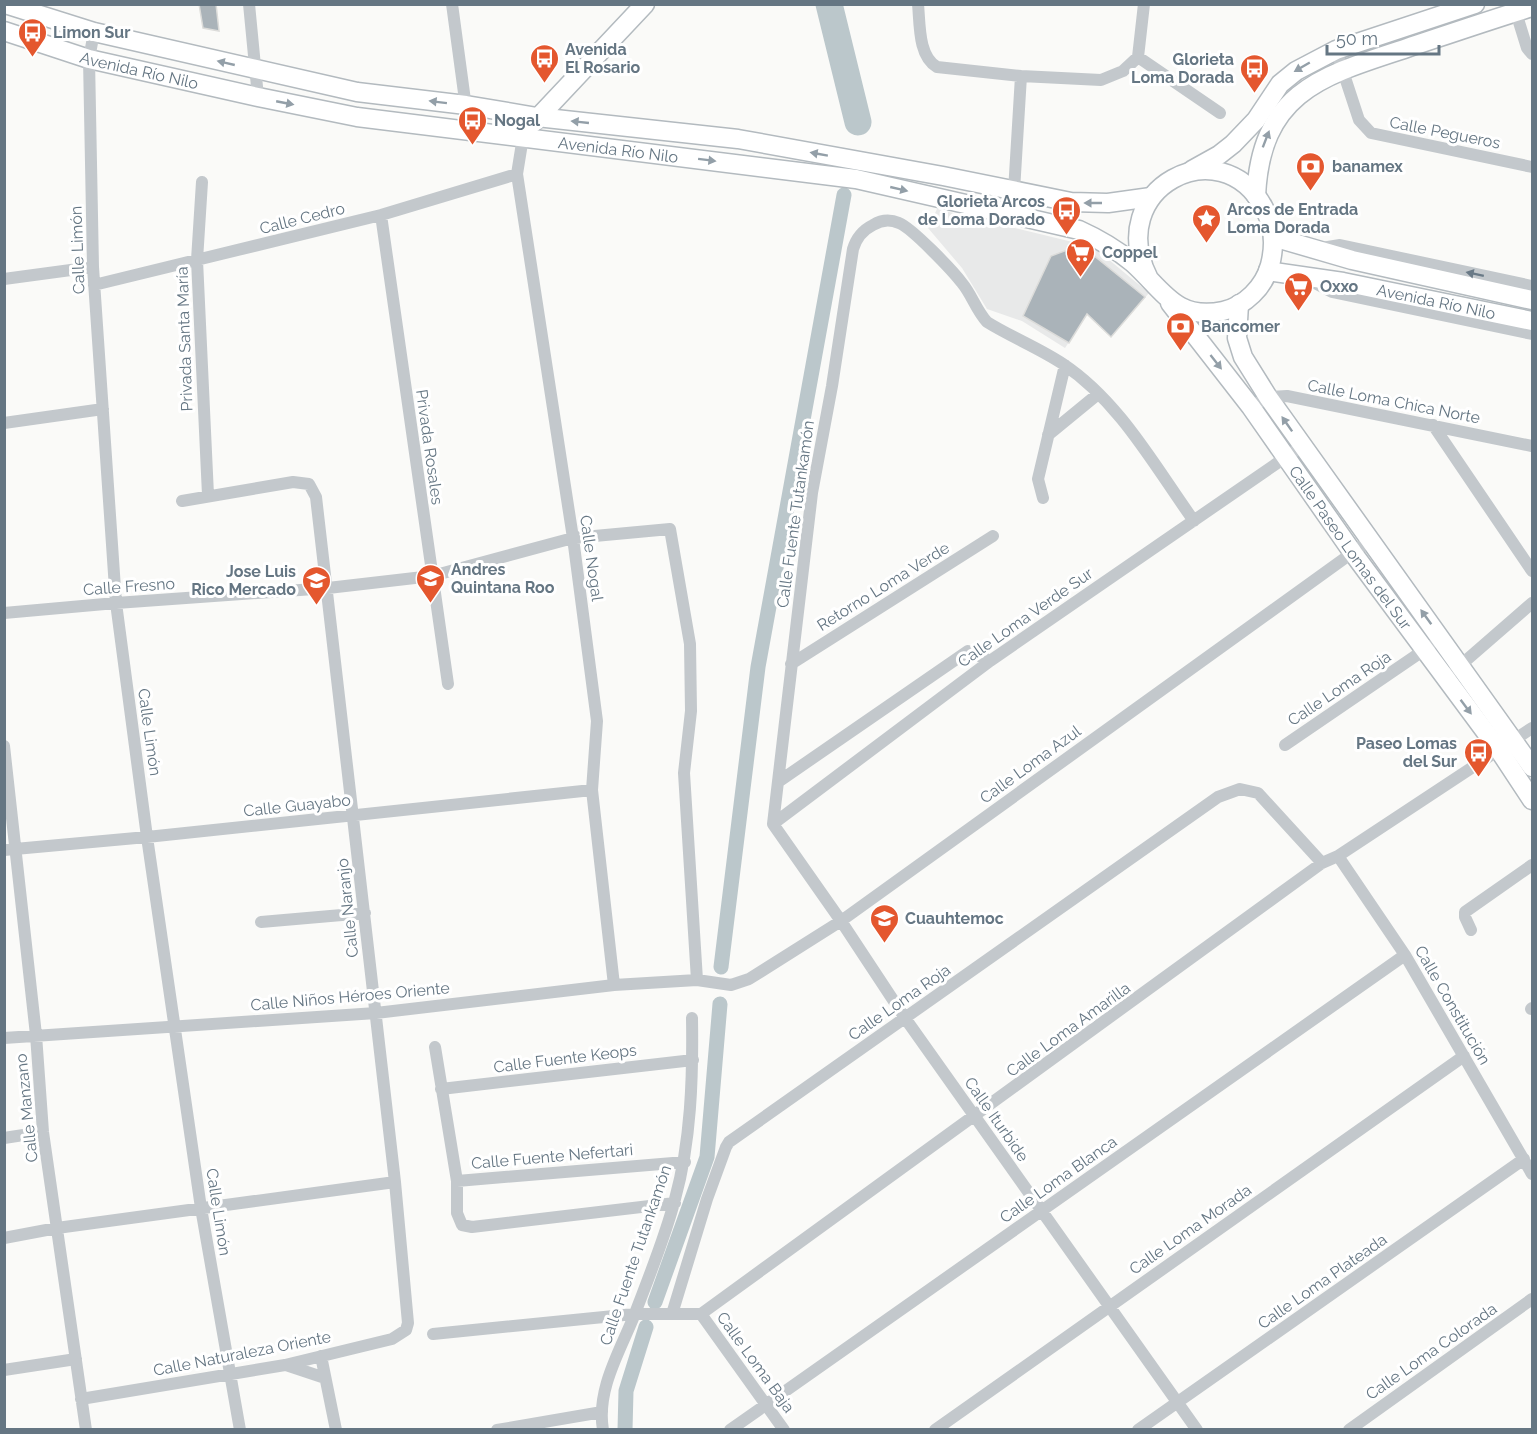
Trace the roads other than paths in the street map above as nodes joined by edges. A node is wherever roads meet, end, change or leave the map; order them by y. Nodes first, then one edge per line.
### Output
1 (5, 4) edge
2 (249, 4) edge
3 (452, 4) edge
4 (645, 4) edge
5 (918, 4) edge
6 (1144, 4) edge
7 (1475, 4) edge
8 (1521, 8) edge
9 (4, 31) edge
10 (94, 32) junction
11 (1336, 50) junction
12 (1533, 54) edge
13 (1138, 57) junction
14 (89, 59) junction
15 (1342, 69) junction
16 (255, 70) junction
17 (1021, 76) junction
18 (258, 97) junction
19 (466, 105) junction
20 (1220, 113) dead end
21 (537, 117) junction
22 (469, 130) junction
23 (524, 137) junction
24 (1533, 167) edge
25 (1186, 173) junction
26 (517, 174) junction
27 (202, 182) dead end
28 (1014, 191) junction
29 (1151, 196) junction
30 (1256, 196) junction
31 (381, 215) junction
32 (1273, 237) junction
33 (1314, 249) junction
34 (197, 260) junction
35 (93, 267) junction
36 (1268, 271) junction
37 (1304, 277) junction
38 (4, 279) edge
39 (1149, 279) junction
40 (94, 285) junction
41 (1533, 286) edge
42 (1167, 299) junction
43 (1533, 300) edge
44 (1239, 304) junction
45 (1533, 321) edge
46 (1533, 334) edge
47 (1065, 365) junction
48 (1098, 394) junction
49 (1268, 397) junction
50 (1251, 407) junction
51 (103, 409) junction
52 (4, 423) edge
53 (1433, 425) junction
54 (1048, 435) junction
55 (1302, 446) junction
56 (1533, 446) edge
57 (1286, 458) junction
58 (208, 495) junction
59 (1042, 498) dead end
60 (182, 501) dead end
61 (1194, 521) junction
62 (993, 536) dead end
63 (573, 538) junction
64 (1370, 540) junction
65 (1353, 552) junction
66 (1533, 572) edge
67 (432, 576) junction
68 (328, 588) junction
69 (116, 603) junction
70 (1533, 603) edge
71 (4, 613) edge
72 (1442, 638) junction
73 (1424, 651) junction
74 (990, 661) junction
75 (791, 664) junction
76 (1461, 666) junction
77 (1444, 677) junction
78 (448, 684) dead end
79 (1533, 728) edge
80 (1285, 745) dead end
81 (4, 746) edge
82 (1506, 746) junction
83 (1533, 767) edge
84 (778, 782) junction
85 (592, 790) junction
86 (1533, 800) edge
87 (353, 816) junction
88 (773, 824) junction
89 (147, 837) junction
90 (10, 849) edge
91 (1338, 856) junction
92 (1322, 863) junction
93 (1533, 866) edge
94 (365, 913) junction
95 (841, 921) junction
96 (261, 922) dead end
97 (1471, 930) dead end
98 (1405, 955) junction
99 (697, 980) junction
100 (614, 985) junction
101 (376, 1013) junction
102 (692, 1018) dead end
103 (905, 1018) junction
104 (175, 1028) junction
105 (36, 1035) junction
106 (4, 1038) edge
107 (435, 1047) dead end
108 (1464, 1056) junction
109 (693, 1059) junction
110 (441, 1089) junction
111 (975, 1117) junction
112 (43, 1132) junction
113 (4, 1138) edge
114 (1524, 1159) junction
115 (685, 1162) junction
116 (1533, 1174) edge
117 (457, 1180) junction
118 (395, 1182) junction
119 (675, 1203) junction
120 (201, 1208) junction
121 (1042, 1211) junction
122 (57, 1228) junction
123 (4, 1238) edge
124 (1533, 1299) edge
125 (1110, 1306) junction
126 (634, 1314) junction
127 (672, 1314) junction
128 (701, 1314) junction
129 (406, 1330) joint
130 (433, 1334) dead end
131 (321, 1356) junction
132 (76, 1359) junction
133 (285, 1365) junction
134 (4, 1370) edge
135 (230, 1373) junction
136 (325, 1378) junction
137 (81, 1399) junction
138 (1178, 1402) junction
139 (767, 1405) junction
140 (602, 1412) junction
141 (86, 1430) edge
142 (240, 1430) edge
143 (336, 1430) edge
144 (497, 1430) edge
145 (603, 1430) edge
146 (730, 1430) edge
147 (784, 1430) edge
148 (935, 1430) edge
149 (1138, 1430) edge
150 (1197, 1430) edge
151 (1349, 1430) edge

1 - 10 main road, Avenida Río Nilo
2 - 16 street
3 - 19 street
4 - 21 main road
5 - 17 street
6 - 13 street
7 - 11 main road
8 - 12 street
8 - 15 main road
9 - 14 main road, Avenida Río Nilo
10 - 14 street, Calle Limón
16 -> 10 main road, Avenida Río Nilo
11 - 15 street, Calle Pegueros
11 -> 25 main road
13 - 17 street
13 - 20 street
14 - 18 main road, Avenida Río Nilo
14 - 35 street, Calle Limón
15 - 24 street, Calle Pegueros
30 -> 15 main road
16 - 18 street
19 -> 16 main road, Avenida Río Nilo
17 - 28 street
18 -> 22 main road, Avenida Río Nilo
19 - 21 main road, Avenida Río Nilo
19 - 22 street
21 - 23 main road
28 -> 21 main road, Avenida Río Nilo
22 - 23 main road, Avenida Río Nilo
23 - 26 street, Calle Nogal
23 -> 39 main road, Avenida Río Nilo
25 - 29 main road
25 - 30 main road
26 - 31 street, Calle Cedro
26 - 63 street, Calle Nogal
27 - 34 street, Privada Santa María
29 -> 28 main road, Avenida Río Nilo
29 - 39 main road
30 - 32 main road
31 - 34 street, Calle Cedro
31 - 67 street, Privada Rosales
32 - 33 main road, Avenida Río Nilo
32 - 36 main road
41 -> 33 street
33 - 43 main road, Avenida Río Nilo
34 - 40 street, Calle Cedro
34 - 58 street, Privada Santa María
35 - 38 street
35 - 40 street, Calle Limón
36 - 37 main road, Avenida Río Nilo
36 - 44 main road
37 - 45 main road, Avenida Río Nilo
37 - 46 street
39 - 42 main road
40 - 51 street, Calle Limón
42 - 44 main road
42 -> 50 main road, Calle Paseo Lomas del Sur
44 - 49 main road, Calle Paseo Lomas del Sur
47 - 48 street
47 - 54 street
47 - 75 street, Calle Fuente Tutankamón
48 - 54 street
48 - 61 street
49 - 50 street
49 - 53 street, Calle Loma Chica Norte
55 -> 49 main road, Calle Paseo Lomas del Sur
50 - 57 main road, Calle Paseo Lomas del Sur
51 - 52 street
51 - 69 street, Calle Limón
53 - 56 street, Calle Loma Chica Norte
53 - 66 street
54 - 59 street
55 - 57 street, Calle Loma Verde Sur
55 - 64 main road, Calle Paseo Lomas del Sur
57 - 61 street, Calle Loma Verde Sur
57 - 65 main road, Calle Paseo Lomas del Sur
58 - 60 street
58 - 68 street, Calle Naranjo
61 - 74 street, Calle Loma Verde Sur
62 - 75 street, Retorno Loma Verde
63 - 67 street, Calle Fresno
63 - 85 street, Calle Nogal
63 - 99 street, Calle Fresno
64 - 65 street, Calle Loma Azul
72 -> 64 main road, Calle Paseo Lomas del Sur
65 - 73 main road, Calle Paseo Lomas del Sur
65 - 95 street, Calle Loma Azul
67 - 68 street, Calle Fresno
67 - 78 street, Privada Rosales
68 - 69 street, Calle Fresno
68 - 87 street, Calle Naranjo
69 - 71 street, Calle Fresno
69 - 89 street, Calle Limón
70 - 76 street
72 - 73 street, Calle Loma Roja
72 - 76 main road, Calle Paseo Lomas del Sur
73 - 77 main road, Calle Paseo Lomas del Sur
73 - 80 street, Calle Loma Roja
74 - 84 street
74 - 88 street, Calle Loma Verde Sur
75 - 84 street, Calle Fuente Tutankamón
76 - 77 street
76 - 82 main road, Calle Paseo Lomas del Sur
77 -> 82 main road, Calle Paseo Lomas del Sur
79 - 82 street, Calle Loma Amarilla
81 - 90 street, Calle Manzano
82 - 83 main road, Calle Paseo Lomas del Sur
82 - 86 main road, Calle Paseo Lomas del Sur
82 - 91 street, Calle Loma Amarilla
84 - 88 street, Calle Fuente Tutankamón
85 - 87 street, Calle Guayabo
85 - 100 street, Calle Nogal
87 - 89 street, Calle Guayabo
87 - 94 street, Calle Naranjo
88 - 95 street, Calle Iturbide
89 - 90 street, Calle Guayabo
89 - 104 street, Calle Limón
90 - 105 street, Calle Manzano
91 - 92 street, Calle Loma Amarilla
91 - 98 street, Calle Constitución
92 - 103 street, Calle Loma Roja
92 - 111 street, Calle Loma Amarilla
93 - 97 street
94 - 96 street
94 - 101 street, Calle Naranjo
95 - 99 street, Calle Loma Azul
95 - 103 street, Calle Iturbide
98 - 108 street, Calle Constitución
98 - 121 street, Calle Loma Blanca
99 - 100 street, Calle Niños Héroes Oriente
100 - 101 street, Calle Niños Héroes Oriente
101 - 104 street, Calle Niños Héroes Oriente
101 - 118 street, Calle Naranjo
102 - 109 street, Calle Fuente Tutankamón
103 - 111 street, Calle Iturbide
103 - 127 street, Calle Loma Roja
104 - 105 street, Calle Niños Héroes Oriente
104 - 120 street, Calle Limón
105 - 106 street, Calle Niños Héroes Oriente
105 - 112 street, Calle Manzano
107 - 110 street
108 - 114 street, Calle Constitución
108 - 125 street, Calle Loma Morada
109 - 110 street, Calle Fuente Keops
109 - 115 street, Calle Fuente Tutankamón
110 - 117 street
111 - 121 street, Calle Iturbide
111 - 128 street, Calle Loma Amarilla
112 - 113 street
112 - 122 street, Calle Manzano
114 - 116 street, Calle Constitución
114 - 138 street, Calle Loma Plateada
115 - 117 street, Calle Fuente Nefertari
115 - 119 street, Calle Fuente Tutankamón
117 - 119 street
118 - 120 street
118 - 129 street, Calle Naranjo
119 - 126 street, Calle Fuente Tutankamón
120 - 122 street
120 - 135 street, Calle Limón
121 - 125 street, Calle Iturbide
121 - 139 street, Calle Loma Blanca
122 - 123 street
122 - 132 street, Calle Manzano
124 - 151 street, Calle Loma Colorada
125 - 138 street, Calle Iturbide
125 - 148 street, Calle Loma Morada
126 - 127 street
126 - 130 street
126 - 140 street, Calle Fuente Tutankamón
127 - 128 street
128 - 139 street, Calle Loma Baja
129 - 131 street, Calle Naturaleza Oriente
131 - 133 street, Calle Naturaleza Oriente
131 - 136 street
132 - 134 street
132 - 137 street, Calle Manzano
133 - 135 street, Calle Naturaleza Oriente
133 - 136 street
135 - 137 street, Calle Naturaleza Oriente
135 - 142 street, Calle Limón
136 - 143 street
137 - 141 street, Calle Manzano
138 - 149 street, Calle Loma Plateada
138 - 150 street, Calle Iturbide
139 - 146 street, Calle Loma Blanca
139 - 147 street, Calle Loma Baja
140 - 144 street
140 - 145 street, Calle Fuente Tutankamón

